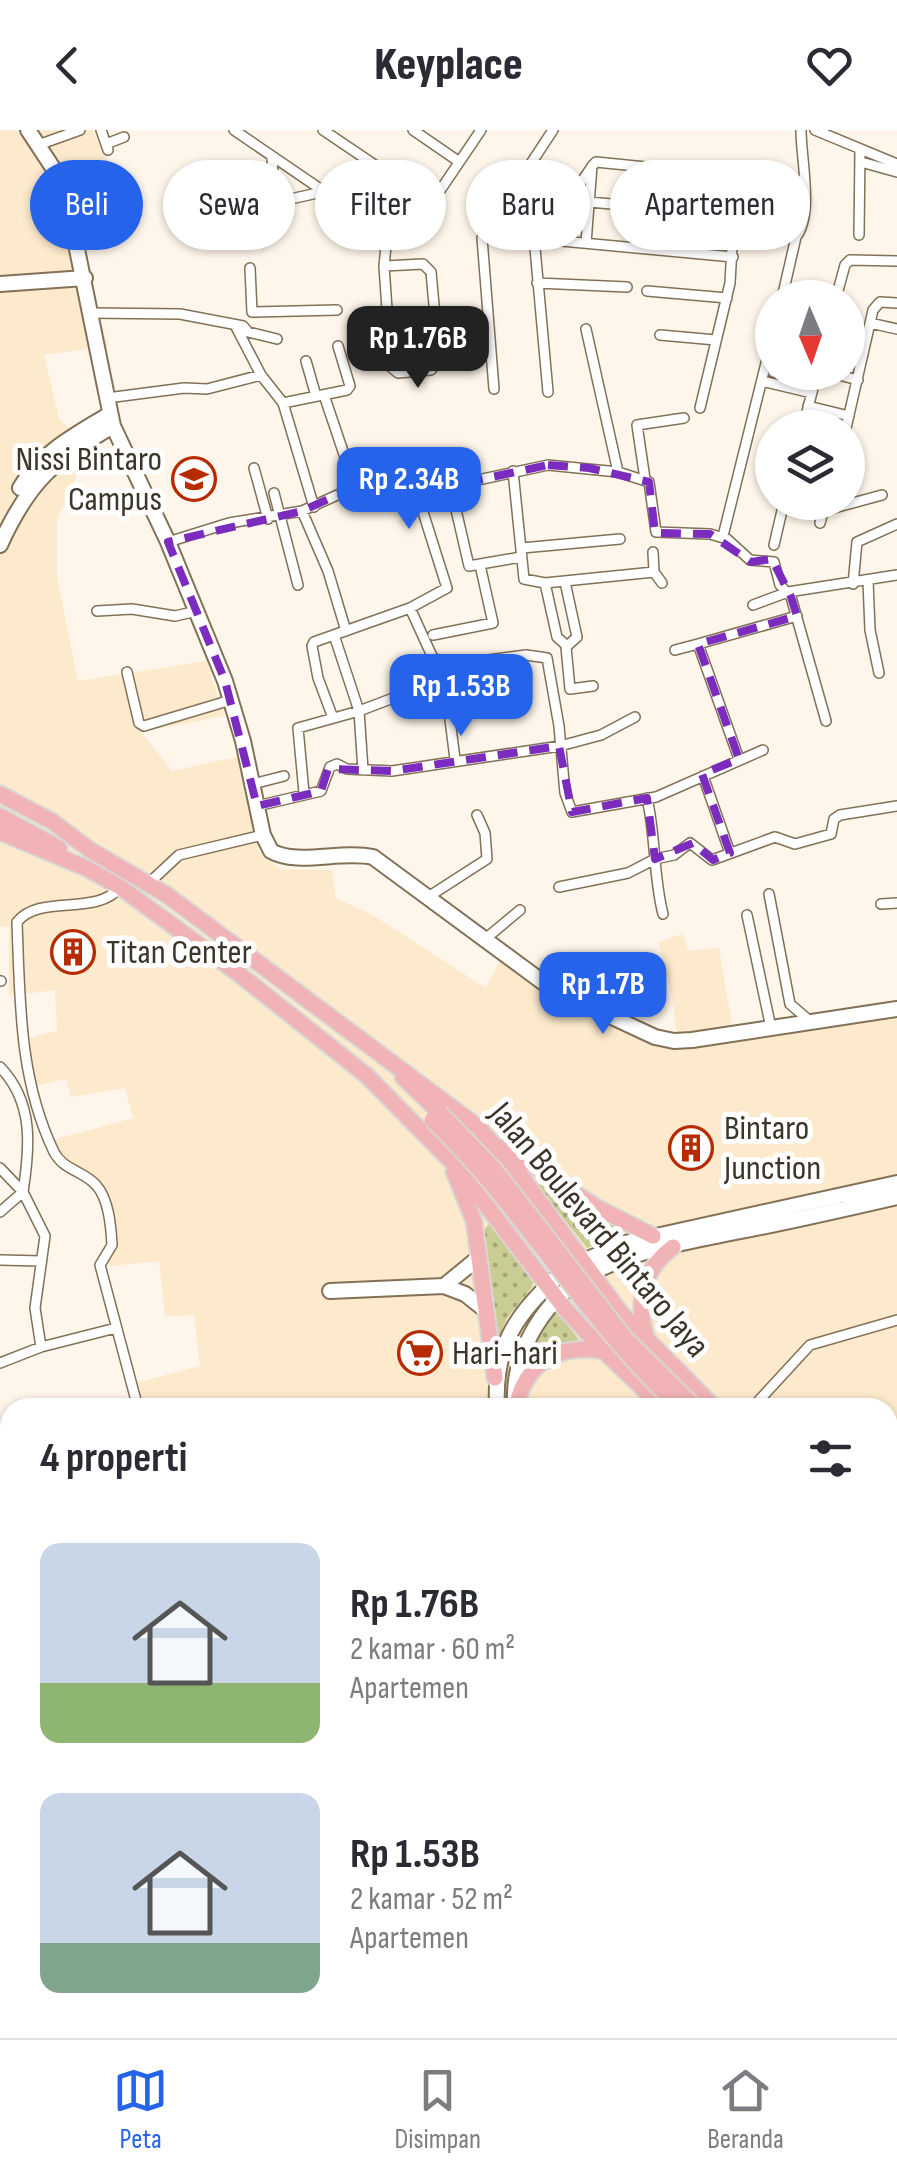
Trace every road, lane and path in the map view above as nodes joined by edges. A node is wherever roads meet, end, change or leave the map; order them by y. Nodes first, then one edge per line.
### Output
1 (28, 130) edge
2 (80, 130) edge
3 (101, 130) edge
4 (234, 130) edge
5 (322, 130) edge
6 (413, 130) edge
7 (481, 130) edge
8 (553, 130) edge
9 (801, 130) edge
10 (815, 130) edge
11 (124, 138) dead end
12 (38, 145) junction
13 (861, 156) junction
14 (272, 158) junction
15 (367, 160) edge
16 (458, 160) junction
17 (802, 160) edge
18 (610, 161) edge
19 (897, 164) edge
20 (592, 166) junction
21 (590, 169) edge
22 (897, 172) edge
23 (446, 180) edge
24 (315, 187) edge
25 (590, 190) edge
26 (315, 194) edge
27 (859, 235) dead end
28 (590, 243) edge
29 (385, 250) edge
30 (535, 250) edge
31 (733, 250) edge
32 (793, 250) edge
33 (733, 256) junction
34 (897, 261) edge
35 (384, 266) junction
36 (250, 268) dead end
37 (84, 278) junction
38 (786, 280) edge
39 (840, 280) edge
40 (538, 283) junction
41 (0, 284) edge
42 (627, 287) dead end
43 (647, 291) dead end
44 (727, 298) junction
45 (897, 302) edge
46 (337, 310) dead end
47 (252, 312) junction
48 (91, 313) junction
49 (870, 322) junction
50 (240, 327) junction
51 (586, 329) dead end
52 (897, 329) edge
53 (660, 335) dead end
54 (276, 339) dead end
55 (716, 340) junction
56 (338, 346) dead end
57 (865, 346) edge
58 (306, 361) dead end
59 (261, 375) junction
60 (494, 389) dead end
61 (764, 390) edge
62 (812, 390) edge
63 (548, 392) dead end
64 (320, 396) junction
65 (107, 398) junction
66 (284, 402) junction
67 (808, 406) junction
68 (700, 408) dead end
69 (807, 410) edge
70 (824, 410) edge
71 (684, 418) dead end
72 (112, 420) junction
73 (254, 468) dead end
74 (513, 471) junction
75 (618, 472) junction
76 (645, 480) junction
77 (355, 487) junction
78 (274, 493) dead end
79 (417, 493) junction
80 (882, 495) dead end
81 (865, 499) edge
82 (454, 501) dead end
83 (314, 506) junction
84 (302, 511) junction
85 (274, 518) junction
86 (780, 520) edge
87 (821, 520) edge
88 (820, 523) dead end
89 (897, 524) edge
90 (724, 532) dead end
91 (1, 536) edge
92 (620, 539) dead end
93 (168, 542) junction
94 (774, 545) dead end
95 (654, 552) dead end
96 (521, 553) junction
97 (480, 566) junction
98 (654, 572) junction
99 (897, 575) edge
100 (868, 581) junction
101 (564, 582) junction
102 (545, 583) junction
103 (662, 583) dead end
104 (853, 584) junction
105 (298, 585) dead end
106 (788, 592) junction
107 (753, 606) dead end
108 (410, 608) junction
109 (197, 611) junction
110 (97, 612) dead end
111 (797, 616) junction
112 (346, 631) junction
113 (334, 635) junction
114 (432, 635) dead end
115 (698, 644) junction
116 (566, 646) junction
117 (675, 650) dead end
118 (446, 666) junction
119 (126, 672) dead end
120 (879, 673) dead end
121 (433, 683) junction
122 (593, 686) dead end
123 (233, 703) junction
124 (359, 711) junction
125 (333, 718) junction
126 (636, 718) dead end
127 (826, 721) dead end
128 (560, 746) junction
129 (763, 750) dead end
130 (455, 759) junction
131 (739, 759) junction
132 (363, 770) junction
133 (284, 776) dead end
134 (704, 776) junction
135 (253, 784) junction
136 (0, 794) edge
137 (304, 794) junction
138 (647, 798) junction
139 (0, 806) edge
140 (257, 806) junction
141 (896, 806) edge
142 (897, 814) edge
143 (476, 815) dead end
144 (0, 816) edge
145 (0, 832) edge
146 (262, 835) junction
147 (90, 850) junction
148 (730, 853) junction
149 (655, 859) junction
150 (86, 868) junction
151 (149, 883) junction
152 (559, 886) dead end
153 (120, 887) junction
154 (769, 894) dead end
155 (428, 897) junction
156 (897, 903) edge
157 (882, 904) dead end
158 (520, 910) dead end
159 (663, 914) dead end
160 (747, 915) dead end
161 (484, 940) junction
162 (897, 1009) edge
163 (811, 1022) junction
164 (771, 1028) junction
165 (388, 1058) junction
166 (0, 1067) edge
167 (382, 1090) junction
168 (436, 1117) junction
169 (478, 1127) junction
170 (444, 1156) junction
171 (0, 1168) edge
172 (897, 1183) edge
173 (23, 1192) junction
174 (897, 1198) edge
175 (0, 1212) edge
176 (565, 1236) junction
177 (653, 1236) junction
178 (673, 1247) junction
179 (477, 1259) junction
180 (0, 1260) edge
181 (526, 1260) junction
182 (41, 1261) junction
183 (587, 1266) junction
184 (444, 1286) junction
185 (547, 1286) junction
186 (330, 1291) dead end
187 (608, 1296) junction
188 (558, 1300) junction
189 (484, 1309) junction
190 (897, 1320) edge
191 (579, 1324) junction
192 (116, 1328) junction
193 (648, 1343) junction
194 (41, 1347) junction
195 (604, 1351) junction
196 (0, 1363) edge
197 (496, 1378) junction
198 (135, 1398) edge
199 (497, 1398) edge
200 (516, 1398) edge
201 (519, 1398) edge
202 (653, 1398) edge
203 (670, 1398) edge
204 (686, 1398) edge
205 (704, 1398) edge
206 (761, 1398) edge

1 - 12 main road
2 - 12 street
3 - 11 street
4 - 14 street
5 - 15 street
6 - 16 street
7 - 16 street
8 - 60 street
9 - 17 street
10 - 13 street
12 - 37 main road
13 - 19 street
13 - 22 street
13 - 27 street
14 - 24 street
14 - 26 street
16 - 23 street
18 - 20 street
20 - 21 street
20 - 25 street
28 - 33 street
29 - 35 street
30 - 40 street
31 - 33 street
32 - 38 street
33 - 44 street
34 - 39 street
35 - 35 street
36 - 47 street
37 - 41 main road
37 - 48 main road
40 - 42 street
40 - 63 street
43 - 44 street
44 - 55 street
45 - 49 street
46 - 47 street
47 - 50 street
48 - 50 street
48 - 65 main road
49 - 52 street
49 - 57 street
50 - 54 street
50 - 59 street
51 - 75 street
53 - 55 street
55 - 68 street
56 - 64 street
58 - 64 street
59 - 65 street
59 - 66 street
61 - 90 street
62 - 67 street
64 - 66 street
64 - 77 street
65 - 72 main road
66 - 83 street
67 - 69 street
67 - 70 street
71 - 76 street
72 - 91 main road
72 - 93 main road
73 - 85 street
74 - 75 street
74 - 79 street
74 - 96 street
75 - 76 street
76 - 106 street
77 - 79 street
77 - 83 street
78 - 85 street
79 - 108 street
80 - 81 street
82 - 97 street
83 - 84 street
84 - 85 street
84 - 112 street
85 - 93 street
85 - 105 street
86 - 94 street
87 - 88 street
89 - 104 street
92 - 96 street
93 - 109 main road
95 - 98 street
96 - 97 street
96 - 102 street
97 - 114 street
98 - 101 street
98 - 103 street
99 - 100 street
100 - 104 street
100 - 120 street
101 - 102 street
101 - 116 street
102 - 116 street
104 - 106 street
106 - 107 street
106 - 111 street
108 - 112 street
108 - 118 street
109 - 110 street
109 - 123 main road
111 - 115 street
111 - 127 street
112 - 113 street
113 - 124 street
113 - 125 street
115 - 117 street
115 - 131 street
116 - 122 street
118 - 121 street
118 - 128 street
119 - 123 street
121 - 124 street
121 - 130 street
123 - 135 main road
124 - 125 street
124 - 132 street
125 - 137 street
126 - 128 street
128 - 130 street
128 - 138 street
129 - 131 street
130 - 132 street
131 - 134 street
132 - 137 street
133 - 135 street
134 - 138 street
134 - 148 street
135 - 140 main road
136 - 147 main road, Jalan Boulevard Bintaro Jaya
137 - 140 street
138 - 149 street
139 - 147 main road
140 - 146 main road
141 - 142 street
141 - 148 street
143 - 155 street
144 - 150 main road
145 - 150 main road, Jalan Boulevard Bintaro Jaya
146 - 151 street
146 - 155 main road
147 - 151 main road, Jalan Boulevard Bintaro Jaya
148 - 149 street
149 - 152 street
149 - 159 street
150 - 153 main road, Jalan Boulevard Bintaro Jaya
151 - 165 main road, Jalan Boulevard Bintaro Jaya
153 - 167 main road, Jalan Boulevard Bintaro Jaya
153 - 192 street
154 - 163 street
155 - 161 main road
156 - 157 street
158 - 161 street
160 - 164 street
161 - 164 main road
162 - 163 main road
163 - 164 main road
165 - 168 main road, Jalan Boulevard Bintaro Jaya
165 - 169 main road, Jalan Boulevard Bintaro Jaya
166 - 173 street
167 - 168 main road, Jalan Boulevard Bintaro Jaya
167 - 170 main road, Jalan Boulevard Bintaro Jaya
168 - 203 main road, Jalan Boulevard Bintaro Jaya, bridge
168 - 204 main road, Jalan Boulevard Bintaro Jaya, bridge
169 - 176 main road, Jalan Boulevard Bintaro Jaya
169 - 177 main road
170 - 179 main road
170 - 181 main road, Jalan Boulevard Bintaro Jaya
171 - 173 street
172 - 177 main road
173 - 175 street
173 - 182 street
174 - 178 main road
176 - 181 main road
176 - 183 main road, Jalan Boulevard Bintaro Jaya
177 - 183 main road
178 - 183 main road
178 - 193 main road
179 - 184 main road
179 - 189 main road
180 - 182 street
181 - 185 main road, Jalan Boulevard Bintaro Jaya
182 - 194 street
183 - 185 main road
183 - 187 main road, Jalan Boulevard Bintaro Jaya
183 - 188 main road
184 - 186 main road
184 - 189 main road
185 - 188 main road, Jalan Boulevard Bintaro Jaya
185 - 197 main road
187 - 191 main road
187 - 193 main road, Jalan Boulevard Bintaro Jaya
188 - 191 main road, Jalan Boulevard Bintaro Jaya
188 - 200 main road
189 - 197 main road
190 - 206 street
191 - 195 main road, Jalan Boulevard Bintaro Jaya
192 - 194 street
192 - 198 street
193 - 205 main road, Jalan Boulevard Bintaro Jaya
194 - 196 street
195 - 201 main road
195 - 202 main road, Jalan Boulevard Bintaro Jaya
197 - 199 main road

